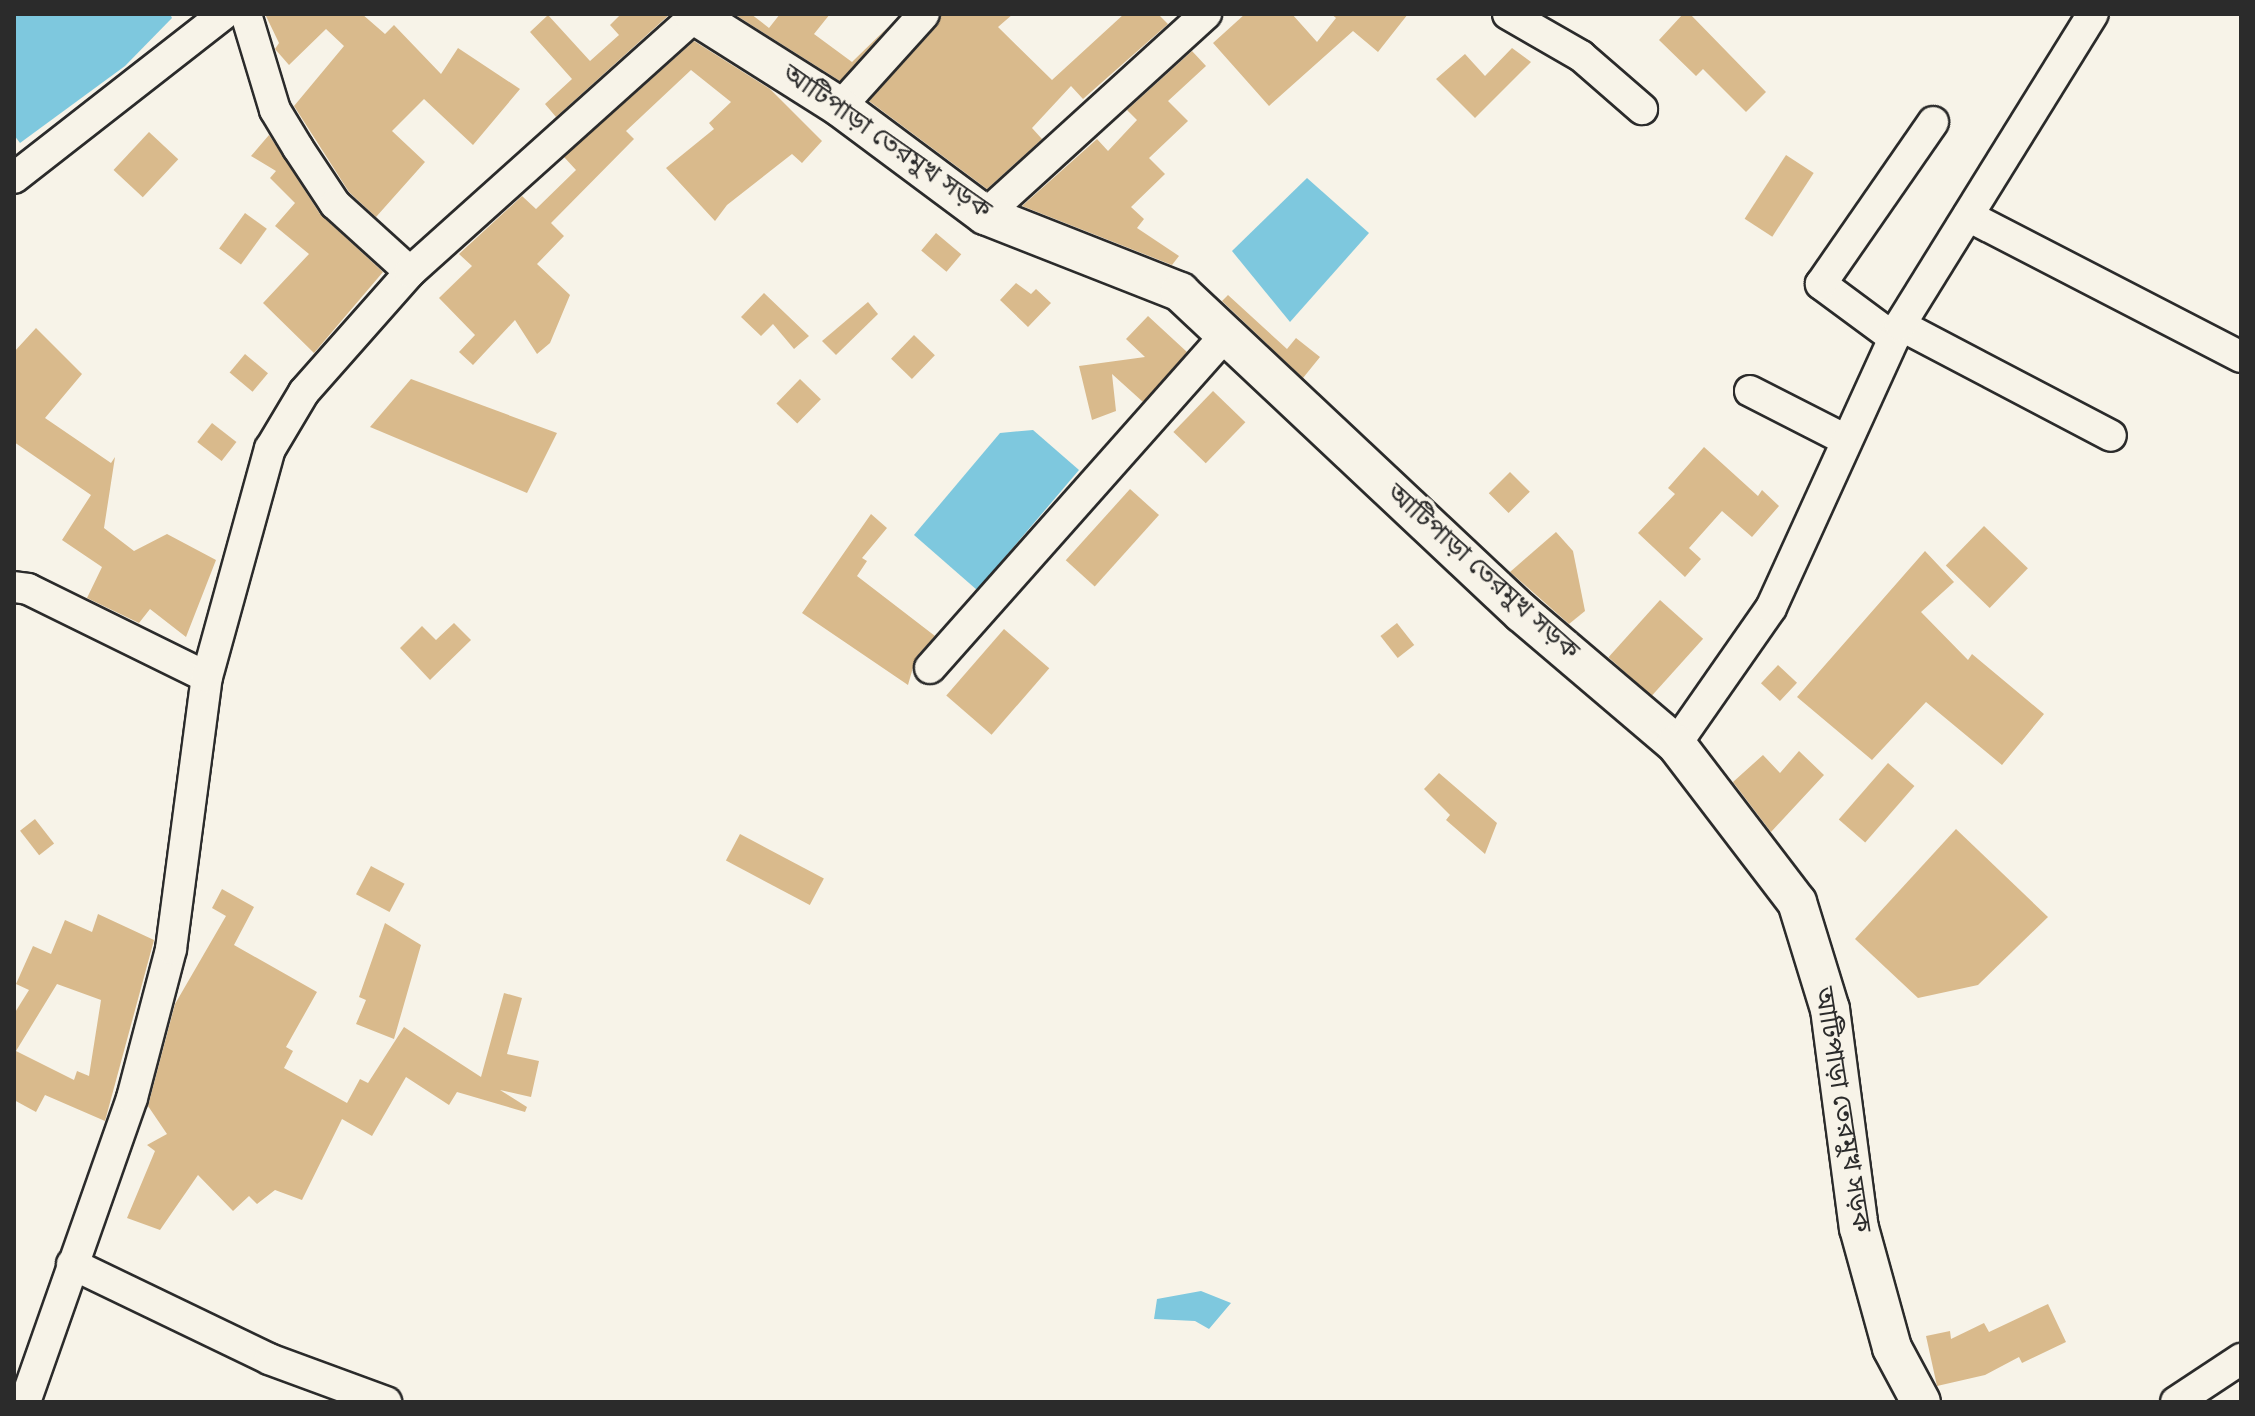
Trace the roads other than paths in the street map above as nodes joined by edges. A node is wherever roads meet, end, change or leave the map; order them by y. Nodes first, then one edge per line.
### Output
1 (224, 14) edge
2 (246, 14) edge
3 (924, 14) edge
4 (1206, 14) edge
5 (1508, 14) edge
6 (2093, 14) edge
7 (694, 15) edge
8 (840, 107) junction
9 (1642, 109) dead end
10 (1933, 122) dead end
11 (17, 167) edge
12 (985, 215) junction
13 (1968, 216) junction
14 (410, 272) junction
15 (1897, 331) junction
16 (1226, 335) junction
17 (2241, 357) edge
18 (1750, 391) dead end
19 (2111, 436) dead end
20 (1846, 440) junction
21 (14, 587) edge
22 (930, 668) dead end
23 (207, 677) junction
24 (1676, 744) junction
25 (72, 1264) junction
26 (2241, 1359) edge
27 (25, 1402) edge
28 (386, 1402) edge
29 (1921, 1402) edge
30 (2176, 1402) edge

1 - 11 street
2 - 14 street
3 - 8 street
4 - 12 street
5 - 9 street
6 - 13 street
7 - 8 main road, আটিপাড়া তেরমুখ সড়ক
7 - 14 street
8 - 12 main road, আটিপাড়া তেরমুখ সড়ক
10 - 15 street
12 - 16 main road, আটিপাড়া তেরমুখ সড়ক
13 - 15 street
13 - 17 street
14 - 23 street
15 - 19 street
15 - 20 street
16 - 22 street
16 - 24 main road, আটিপাড়া তেরমুখ সড়ক
18 - 20 street
20 - 24 street
21 - 23 street
23 - 25 street
24 - 29 main road, আটিপাড়া তেরমুখ সড়ক
25 - 27 street
25 - 28 street
26 - 30 street

